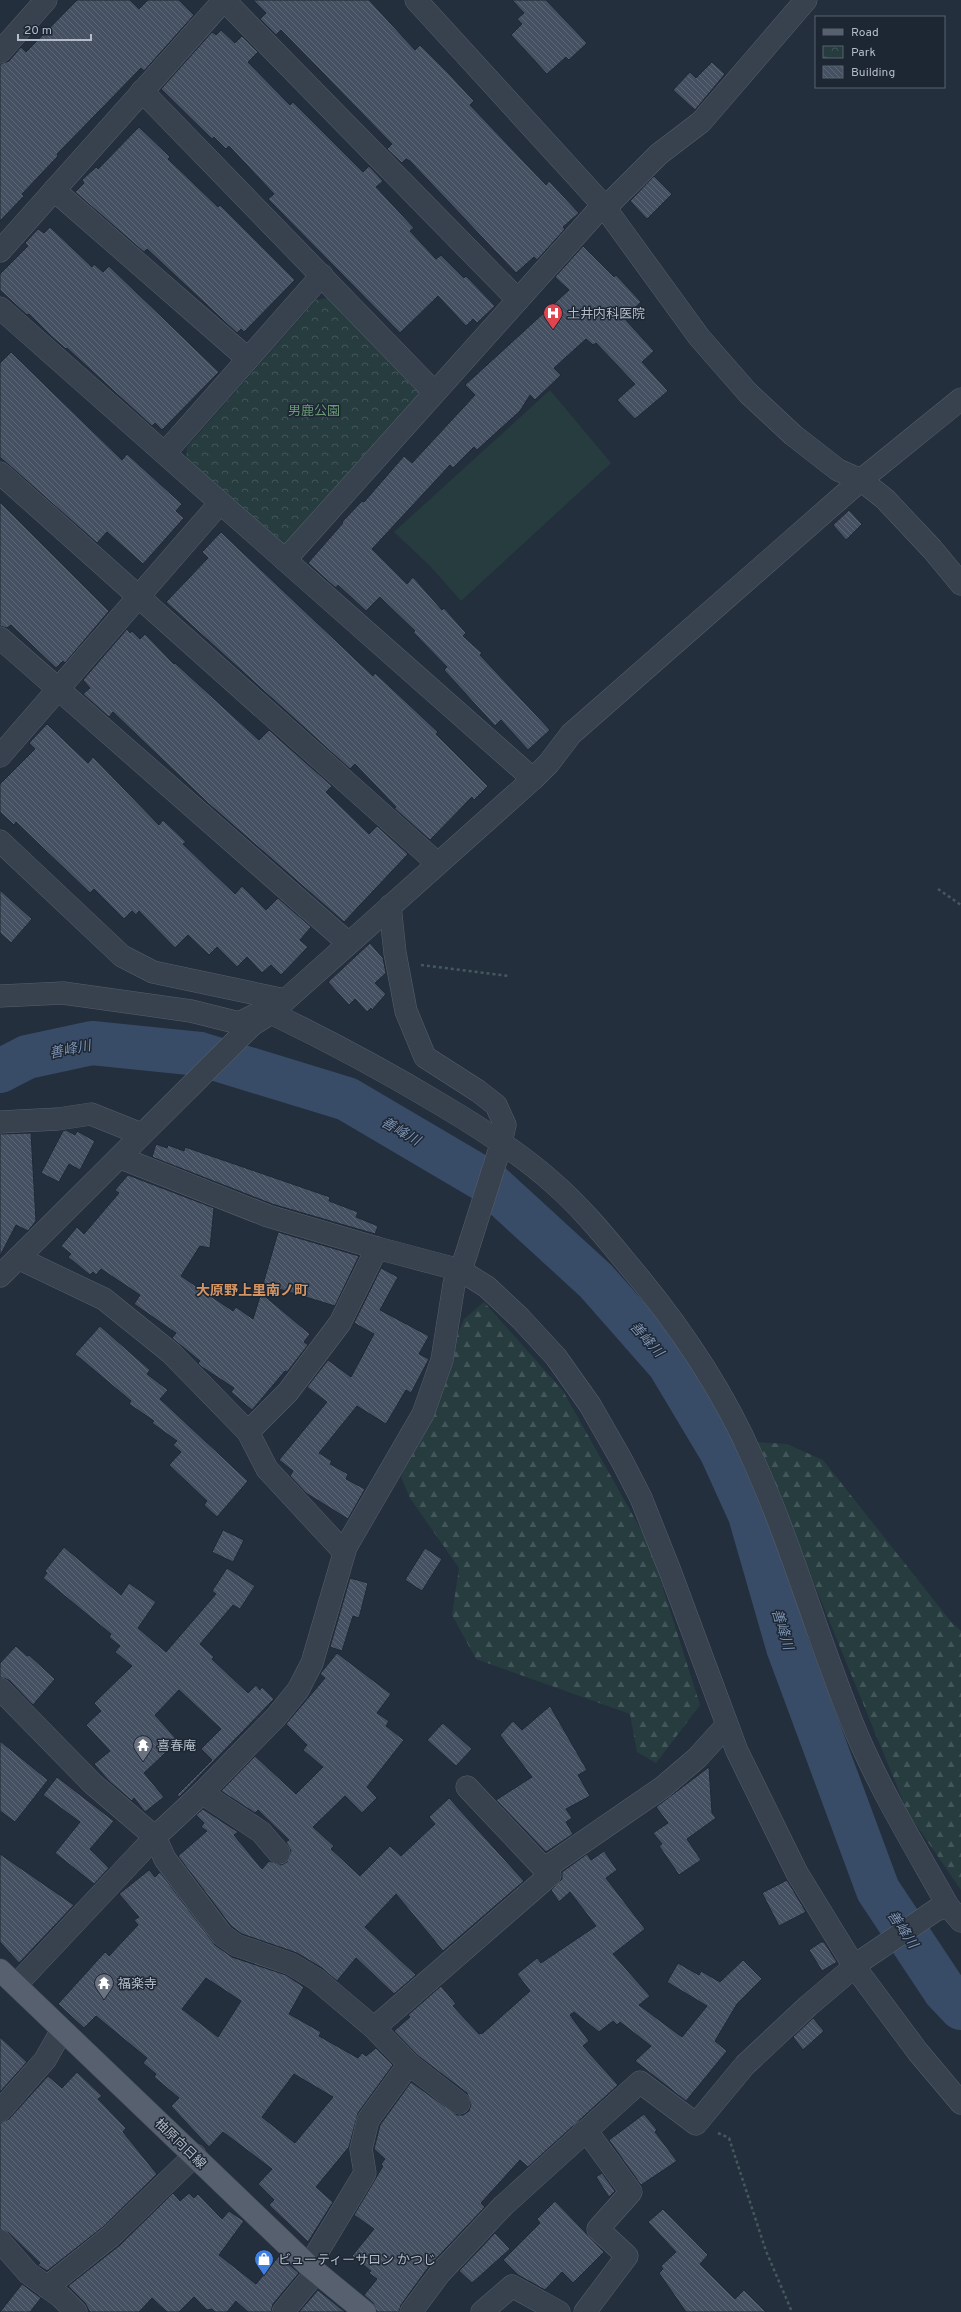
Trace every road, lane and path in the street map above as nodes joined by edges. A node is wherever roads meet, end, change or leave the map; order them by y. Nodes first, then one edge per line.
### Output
1 (46, 0) edge
2 (224, 0) edge
3 (416, 0) edge
4 (806, 0) edge
5 (0, 52) edge
6 (142, 91) junction
7 (54, 190) junction
8 (604, 206) junction
9 (0, 250) edge
10 (322, 275) junction
11 (518, 300) junction
12 (0, 308) edge
13 (248, 359) junction
14 (434, 392) junction
15 (961, 399) edge
16 (165, 453) junction
17 (0, 473) edge
18 (861, 480) junction
19 (220, 502) junction
20 (285, 560) junction
21 (961, 584) edge
22 (138, 596) junction
23 (0, 638) edge
24 (58, 689) junction
25 (0, 756) edge
26 (533, 779) junction
27 (0, 841) edge
28 (437, 863) junction
29 (938, 889) dead end
30 (961, 905) edge
31 (390, 906) junction
32 (348, 944) junction
33 (397, 963) junction
34 (509, 976) dead end
35 (0, 996) edge
36 (278, 1007) junction
37 (0, 1122) edge
38 (147, 1129) junction
39 (500, 1146) junction
40 (121, 1158) junction
41 (377, 1248) junction
42 (18, 1258) junction
43 (462, 1264) junction
44 (0, 1276) edge
45 (248, 1432) junction
46 (344, 1552) junction
47 (0, 1689) edge
48 (727, 1725) junction
49 (467, 1787) dead end
50 (202, 1793) junction
51 (155, 1837) junction
52 (279, 1853) dead end
53 (544, 1869) junction
54 (948, 1912) edge
55 (857, 1963) junction
56 (0, 1970) edge
57 (16, 1985) junction
58 (374, 2028) junction
59 (62, 2030) junction
60 (410, 2064) junction
61 (459, 2102) dead end
62 (961, 2103) edge
63 (0, 2111) edge
64 (696, 2124) junction
65 (583, 2132) junction
66 (195, 2155) junction
67 (0, 2241) edge
68 (312, 2269) junction
69 (47, 2287) junction
70 (76, 2312) edge
71 (283, 2312) edge
72 (365, 2312) edge
73 (411, 2312) edge
74 (482, 2312) edge
75 (559, 2312) edge
76 (585, 2312) edge
77 (792, 2312) edge

1 - 5 street
2 - 6 street
2 - 11 street
3 - 8 street
4 - 8 street
6 - 7 street
6 - 10 street
7 - 9 street
7 - 13 street
8 - 11 street
8 - 18 street
10 - 13 street
10 - 14 street
11 - 14 street
12 - 16 street
13 - 16 street
14 - 20 street
15 - 18 street
16 - 19 street
17 - 22 street
18 - 21 street
18 - 26 street
19 - 20 street
19 - 22 street
20 - 26 street
22 - 24 street
22 - 28 street
23 - 24 street
24 - 25 street
24 - 32 street
26 - 28 street
27 - 36 street
28 - 31 street
29 - 30 path
31 - 32 street
31 - 33 street
32 - 36 street
33 - 34 path
33 - 39 street
35 - 36 street
36 - 38 street
36 - 39 street
37 - 38 street
38 - 40 street
39 - 43 street
39 - 54 street
40 - 41 street
40 - 42 street
41 - 43 street
41 - 45 street
42 - 44 street
42 - 45 street
43 - 46 street
43 - 48 street
45 - 46 street
46 - 50 street
47 - 51 street
48 - 53 street
48 - 55 street
49 - 53 street
50 - 51 street
50 - 52 street
51 - 57 street
51 - 58 street
53 - 58 street
54 - 55 street
55 - 62 street
55 - 64 street
56 - 57 main road, 柚原向日線
57 - 59 main road, 柚原向日線
58 - 60 street
59 - 63 street
59 - 66 main road, 柚原向日線
60 - 61 street
60 - 68 street
64 - 65 street
64 - 77 path
65 - 73 street
65 - 76 street
66 - 68 main road, 柚原向日線
66 - 69 street
67 - 69 street
68 - 71 street
68 - 72 main road, 柚原向日線
69 - 70 street
74 - 75 street

